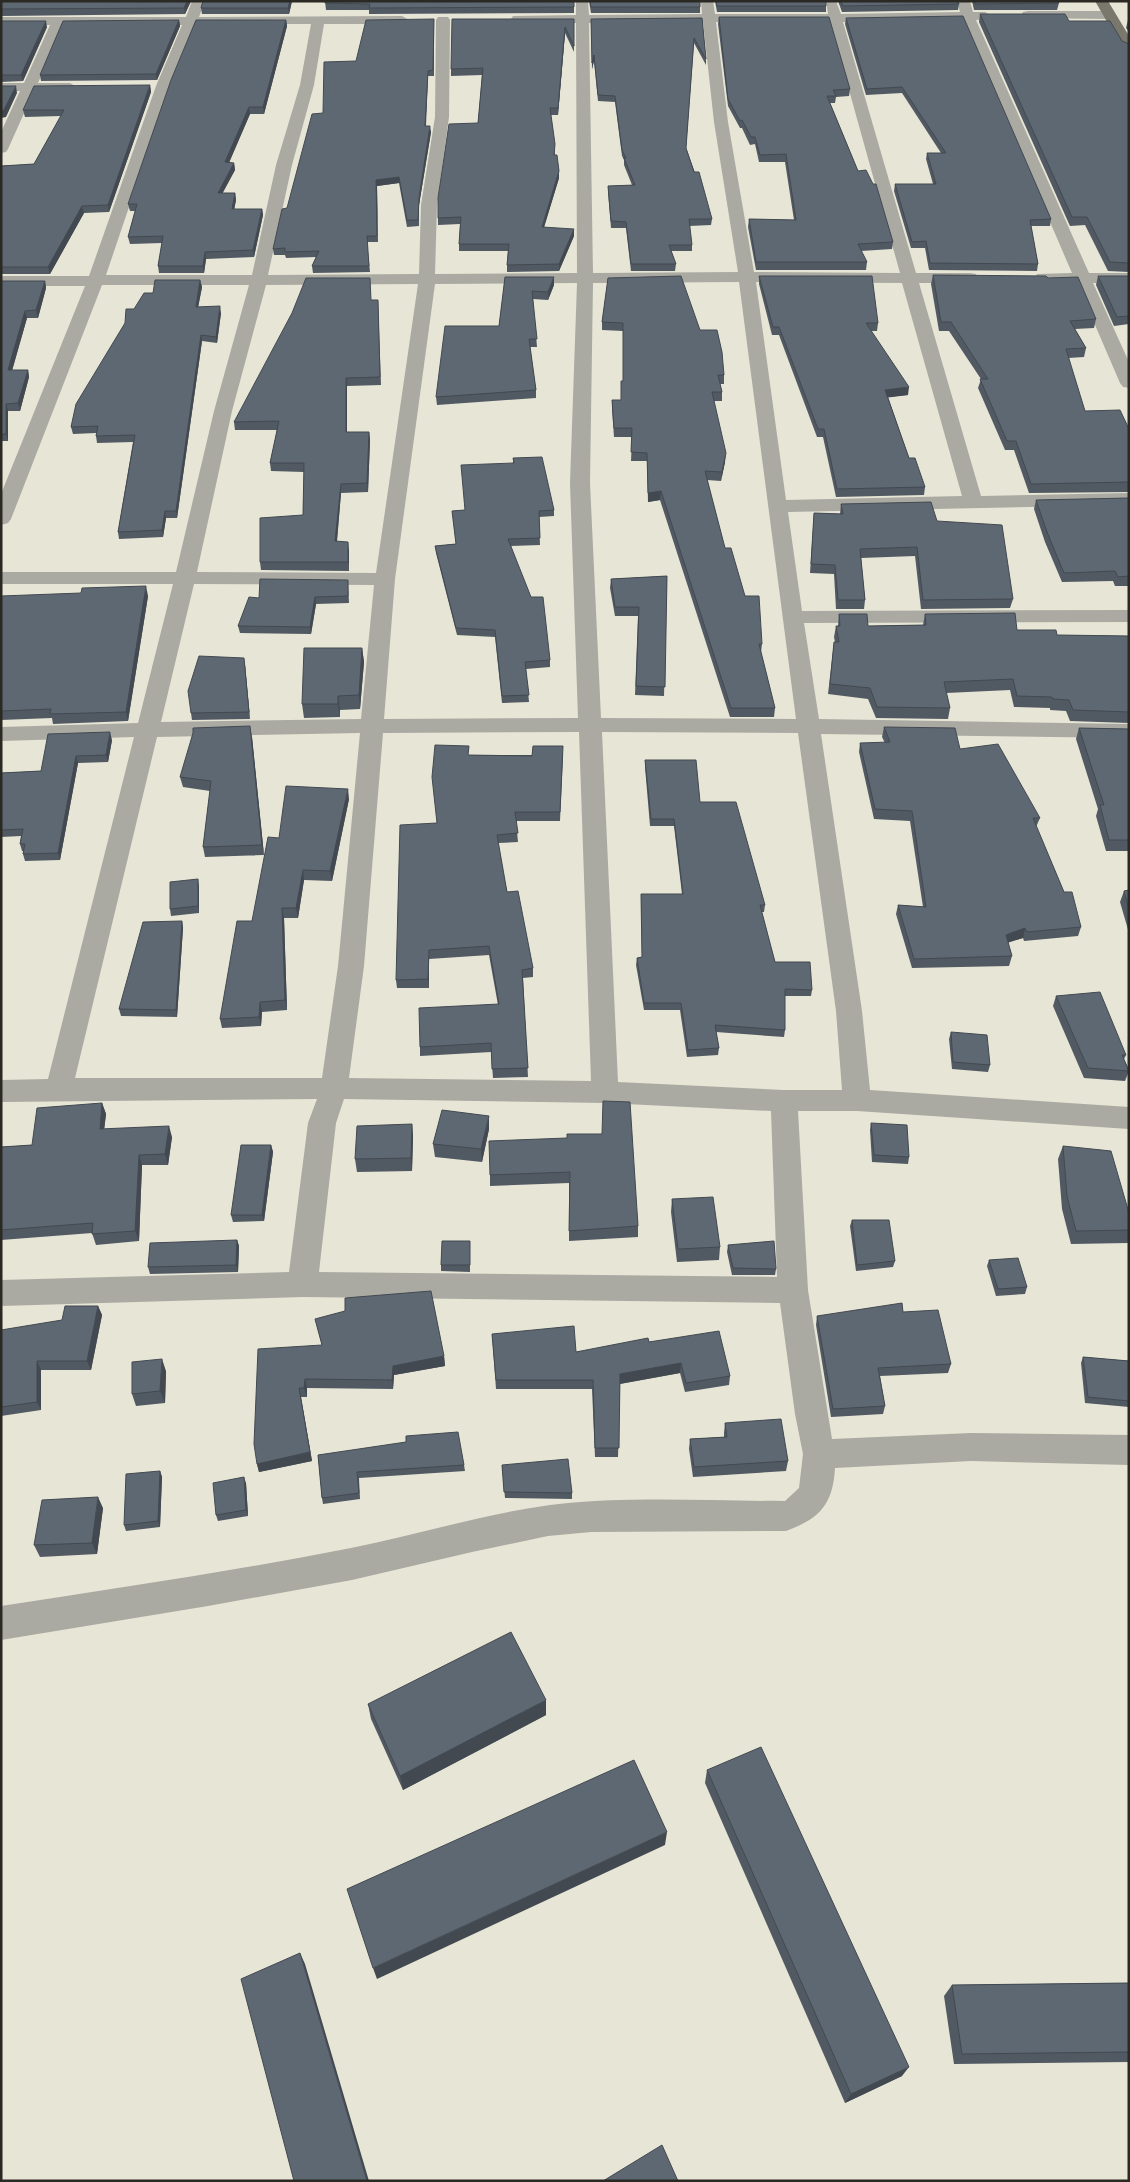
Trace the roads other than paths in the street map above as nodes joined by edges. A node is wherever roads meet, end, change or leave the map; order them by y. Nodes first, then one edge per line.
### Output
1 (199, 1) edge
2 (707, 1) edge
3 (831, 1) edge
4 (963, 1) edge
5 (1100, 1) edge
6 (582, 10) edge
7 (1015, 15) edge
8 (968, 16) junction
9 (996, 16) edge
10 (1110, 17) junction
11 (709, 18) junction
12 (835, 18) junction
13 (1129, 18) edge
14 (503, 19) edge
15 (1, 20) edge
16 (58, 20) junction
17 (318, 20) junction
18 (414, 20) edge
19 (443, 20) dead end
20 (191, 21) junction
21 (1129, 48) edge
22 (144, 86) edge
23 (163, 86) junction
24 (1, 87) edge
25 (29, 87) junction
26 (87, 87) edge
27 (1, 149) edge
28 (747, 277) junction
29 (585, 278) junction
30 (909, 278) junction
31 (986, 278) edge
32 (1024, 278) edge
33 (1129, 278) edge
34 (427, 279) junction
35 (1082, 279) junction
36 (258, 280) junction
37 (1, 281) edge
38 (95, 282) junction
39 (1129, 384) edge
40 (1129, 499) edge
41 (973, 501) junction
42 (777, 506) junction
43 (1, 519) edge
44 (1, 578) edge
45 (185, 578) junction
46 (385, 579) junction
47 (1129, 616) edge
48 (792, 617) junction
49 (372, 725) junction
50 (590, 725) junction
51 (808, 725) junction
52 (148, 729) junction
53 (1129, 731) edge
54 (1, 734) edge
55 (59, 1088) junction
56 (334, 1088) junction
57 (1, 1091) edge
58 (605, 1092) junction
59 (858, 1100) junction
60 (784, 1101) junction
61 (1129, 1118) edge
62 (303, 1284) junction
63 (793, 1290) junction
64 (1, 1293) edge
65 (1129, 1450) edge
66 (819, 1454) junction
67 (1, 1623) edge

1 - 20 street
2 - 11 street
3 - 12 street
4 - 8 street
5 - 10 main road
6 - 11 street
6 - 14 street
6 - 29 street
7 - 10 street
8 - 9 street
8 - 12 street
8 - 35 street
10 - 13 street
10 - 21 main road
11 - 12 street
11 - 28 street
12 - 30 street
15 - 16 street
16 - 20 street
16 - 25 street
17 - 18 street
17 - 20 street
17 - 36 street
19 - 34 street
20 - 23 street
22 - 23 street
23 - 38 street
24 - 25 street
25 - 26 street
25 - 27 street
28 - 29 street
28 - 30 street
28 - 42 street
29 - 34 street
29 - 50 street
30 - 31 street
30 - 41 street
32 - 35 street
33 - 35 street
34 - 36 street
34 - 46 street
35 - 39 street
36 - 38 street
36 - 45 street
37 - 38 street
38 - 43 street
40 - 41 street
41 - 42 street
42 - 48 street
44 - 45 street
45 - 46 street
45 - 52 street
46 - 49 street
47 - 48 street
48 - 51 street
49 - 50 street
49 - 52 street
49 - 56 street
50 - 51 street
50 - 58 street
51 - 53 street
51 - 59 street
52 - 54 street
52 - 55 street
55 - 56 street
55 - 57 street
56 - 58 street
56 - 62 street
58 - 60 street
59 - 60 street
59 - 61 street
60 - 63 street
62 - 63 street
62 - 64 street
63 - 66 street
65 - 66 street
66 - 67 street

